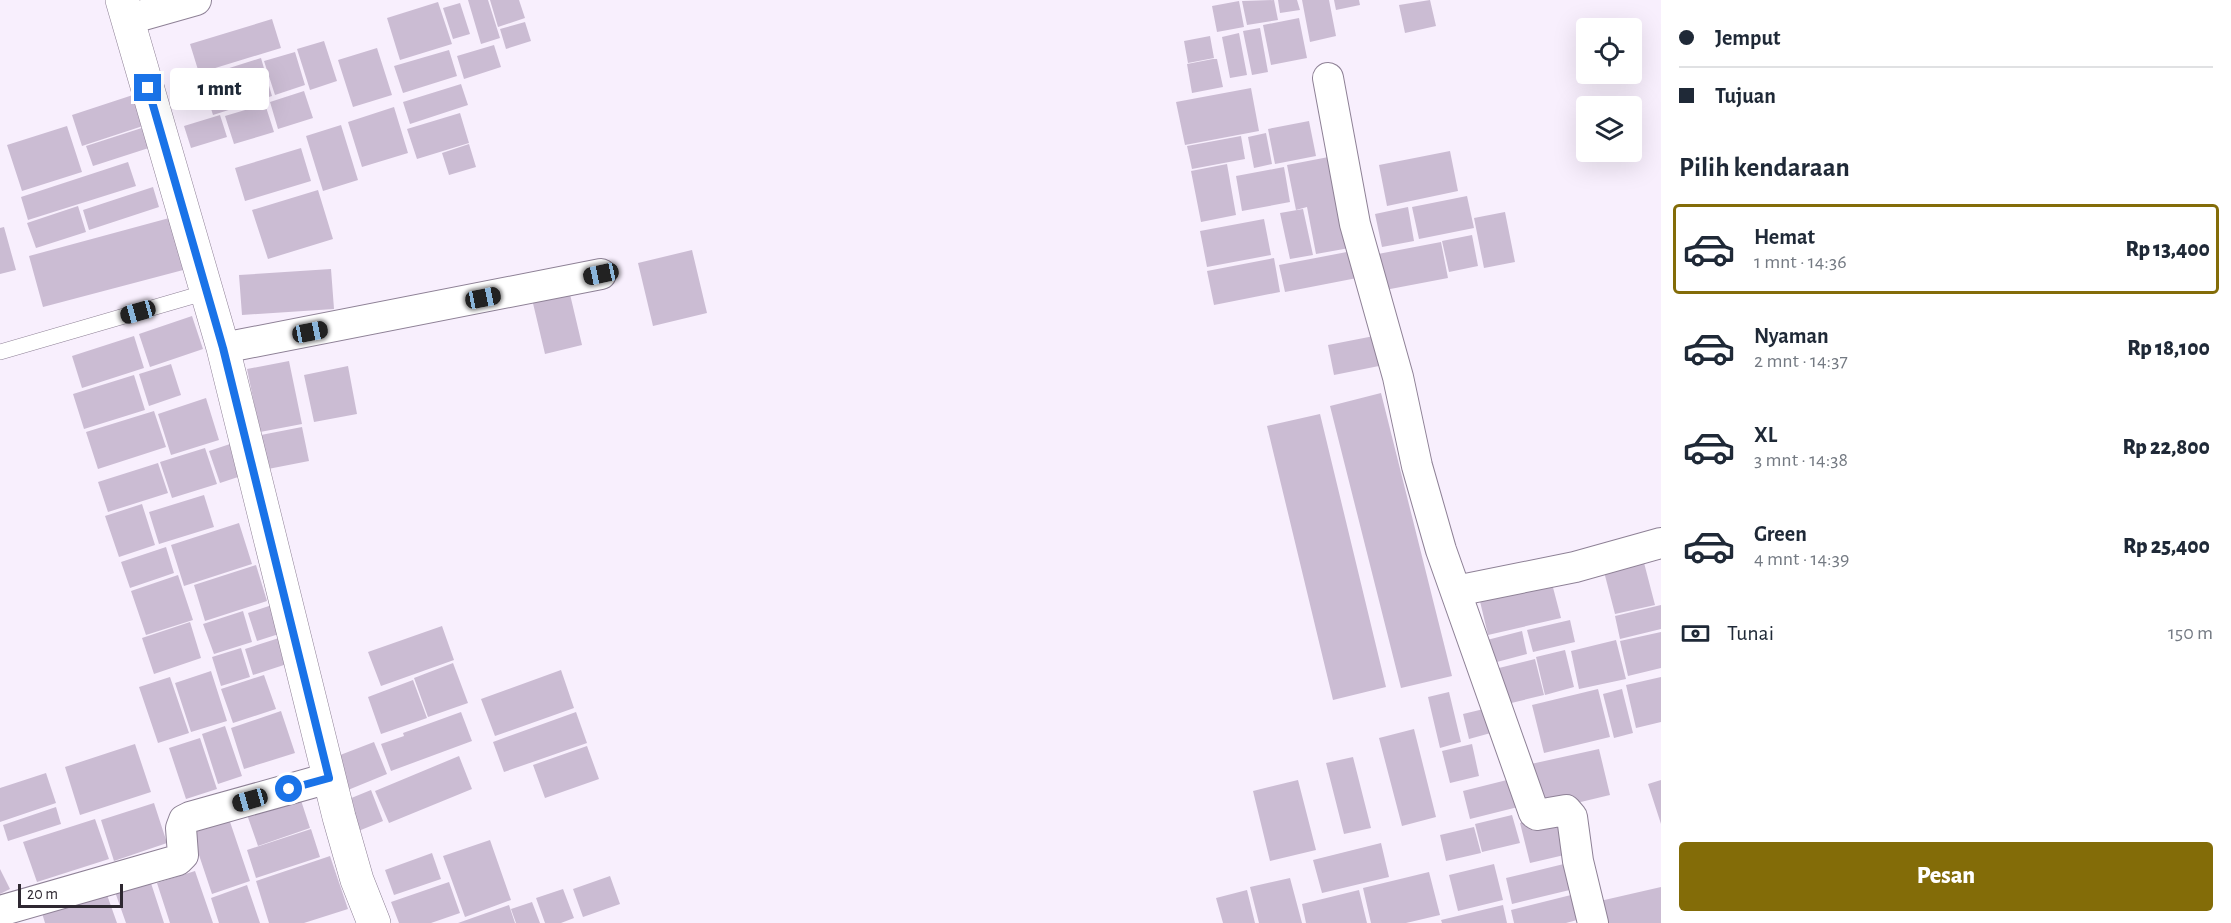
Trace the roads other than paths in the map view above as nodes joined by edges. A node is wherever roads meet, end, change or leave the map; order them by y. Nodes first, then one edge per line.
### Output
1 (196, 0) edge
2 (125, 10) edge
3 (1328, 78) dead end
4 (601, 274) dead end
5 (207, 292) junction
6 (223, 348) junction
7 (0, 352) edge
8 (1661, 543) edge
9 (1456, 591) junction
10 (329, 778) junction
11 (0, 911) edge
12 (374, 923) edge
13 (1593, 923) edge

1 - 2 street
2 - 5 street
3 - 9 street
4 - 6 street
5 - 6 street
5 - 7 lane
6 - 10 street
8 - 9 street
9 - 13 street
10 - 11 street
10 - 12 street

